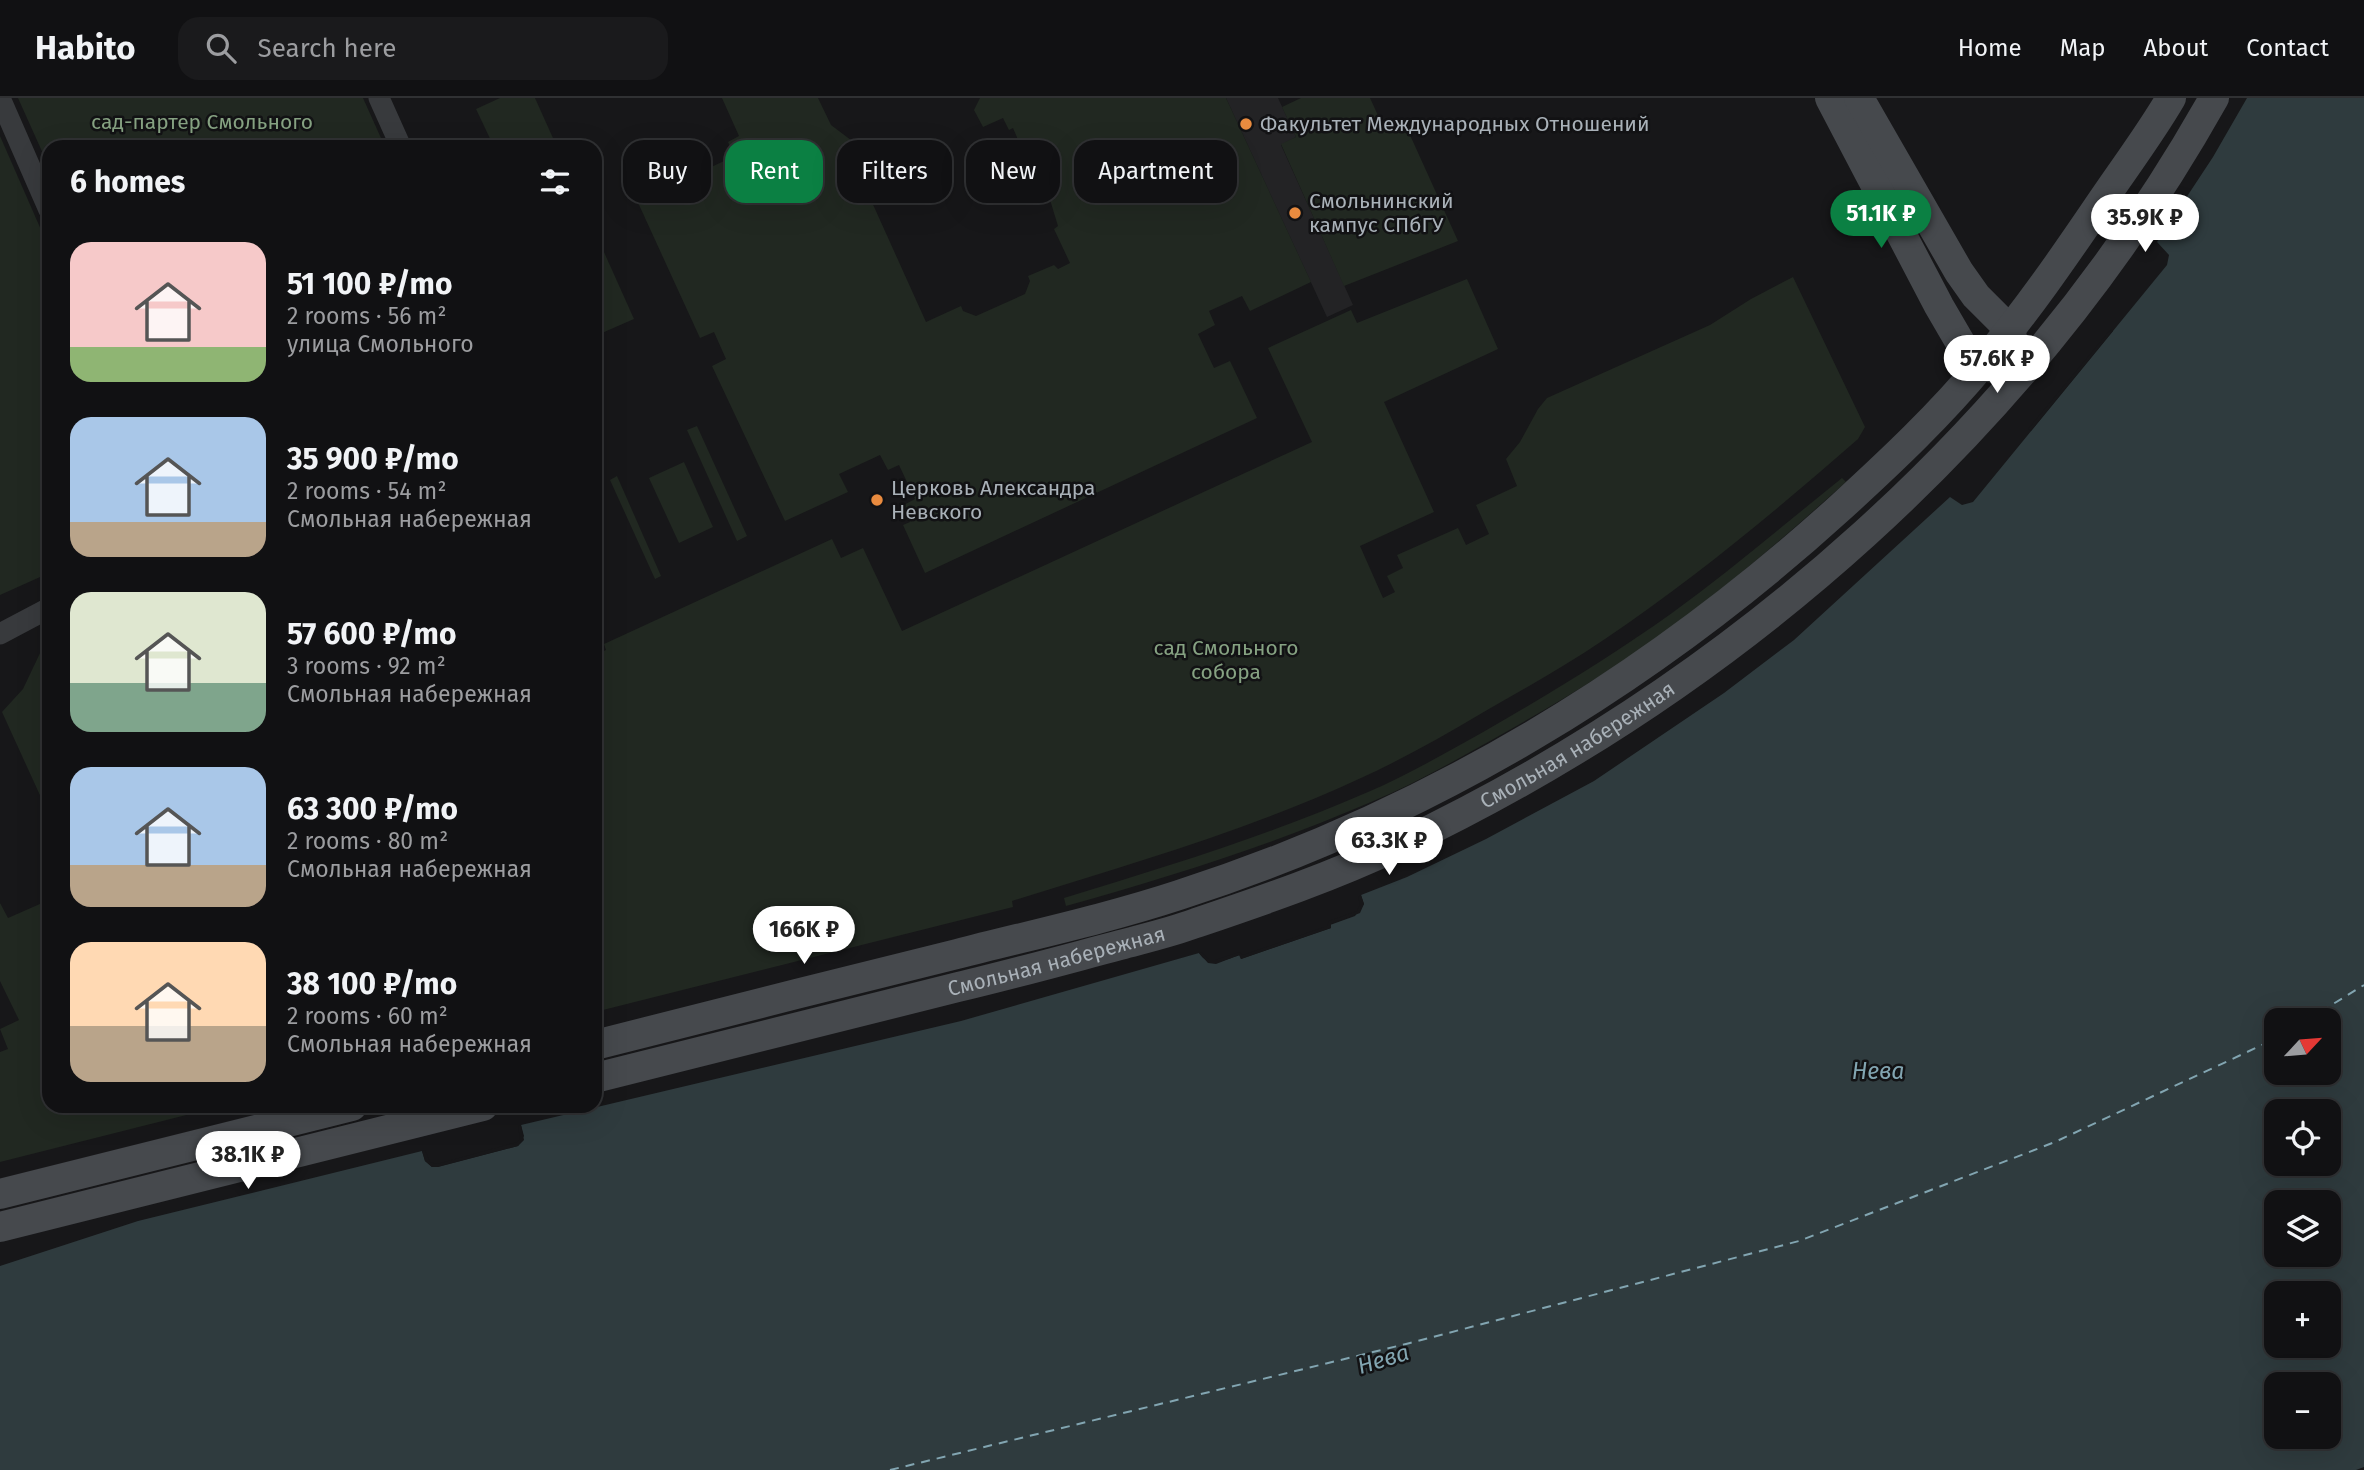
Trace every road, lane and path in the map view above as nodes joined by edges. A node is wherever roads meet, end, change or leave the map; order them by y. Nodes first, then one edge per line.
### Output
1 (0, 98) edge
2 (379, 98) edge
3 (1830, 98) edge
4 (1859, 98) edge
5 (2171, 98) edge
6 (2214, 98) edge
7 (398, 140) edge
8 (42, 194) edge
9 (2010, 330) junction
10 (1981, 366) junction
11 (2021, 373) junction
12 (42, 612) edge
13 (0, 634) edge
14 (602, 1043) edge
15 (602, 1076) edge
16 (324, 1113) edge
17 (455, 1113) edge
18 (0, 1195) edge
19 (0, 1227) edge

1 - 8 street
2 - 7 street
3 - 10 main road
4 - 9 main road
5 - 9 main road, Смольная набережная
6 - 11 main road, Смольная набережная
9 - 10 main road, Смольная набережная
9 - 11 main road
10 - 11 main road
10 - 14 main road, Смольная набережная
11 - 15 main road, Смольная набережная
12 - 13 street
16 - 18 main road
17 - 19 main road

